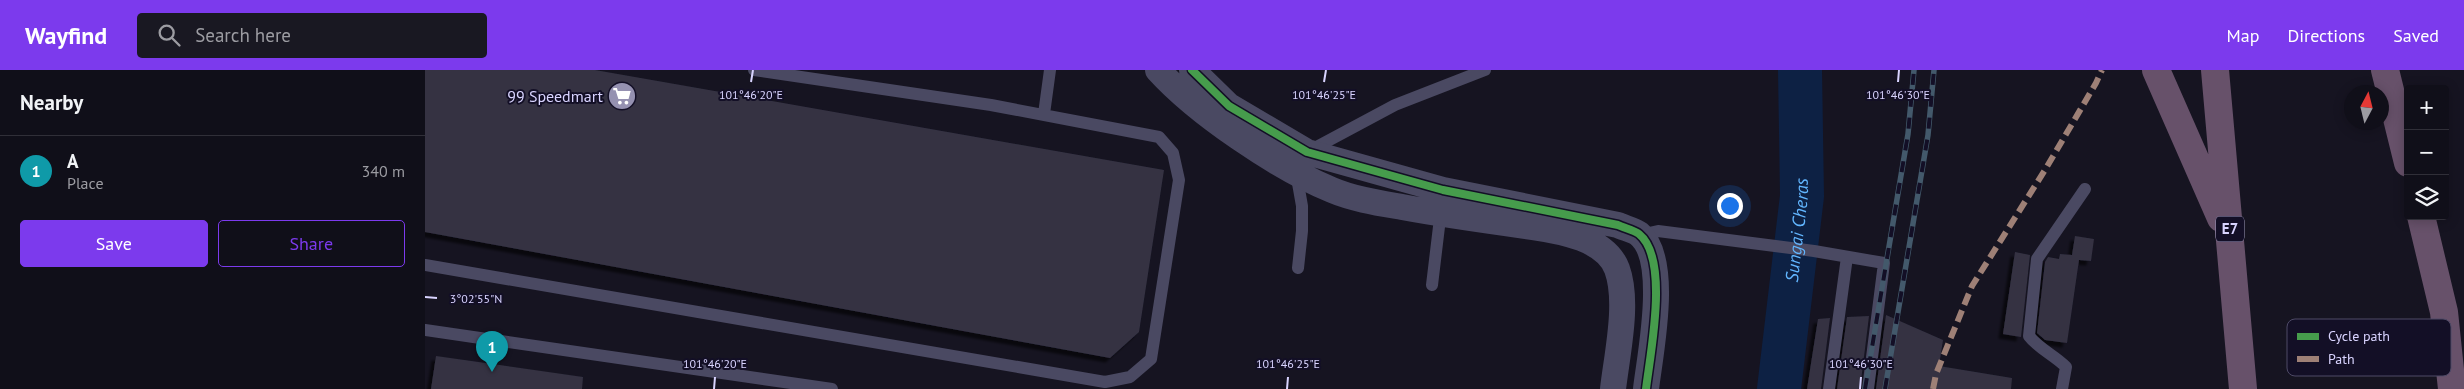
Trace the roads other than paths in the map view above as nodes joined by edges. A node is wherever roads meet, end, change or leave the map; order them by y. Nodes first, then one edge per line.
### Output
1 (754, 70) edge
2 (1051, 70) edge
3 (1158, 70) edge
4 (1192, 70) edge
5 (1485, 70) edge
6 (2156, 70) edge
7 (2215, 70) edge
8 (2385, 70) edge
9 (1044, 114) junction
10 (2404, 148) edge
11 (1301, 162) junction
12 (2085, 189) dead end
13 (1442, 202) junction
14 (2422, 220) edge
15 (1640, 235) junction
16 (2231, 240) junction
17 (1847, 257) junction
18 (425, 265) edge
19 (1298, 268) dead end
20 (1432, 285) dead end
21 (2445, 319) edge
22 (425, 330) edge
23 (2451, 376) edge
24 (832, 389) edge
25 (1613, 389) edge
26 (1646, 389) edge
27 (1829, 389) edge
28 (1868, 389) edge
29 (2062, 389) edge
30 (2243, 389) edge
31 (2452, 389) edge

1 - 9 lane
2 - 9 lane
3 - 11 street
4 - 11 street
5 - 11 lane
6 - 16 highway
7 - 16 highway, E7
8 - 10 highway
9 - 18 lane
11 - 13 street
11 - 19 lane
12 - 29 lane
13 - 15 street
13 - 20 lane
13 - 25 street
14 - 21 highway
15 - 17 lane
15 - 26 street
16 - 30 highway, E7
17 - 27 lane
17 - 28 lane
22 - 24 lane
23 - 31 highway

